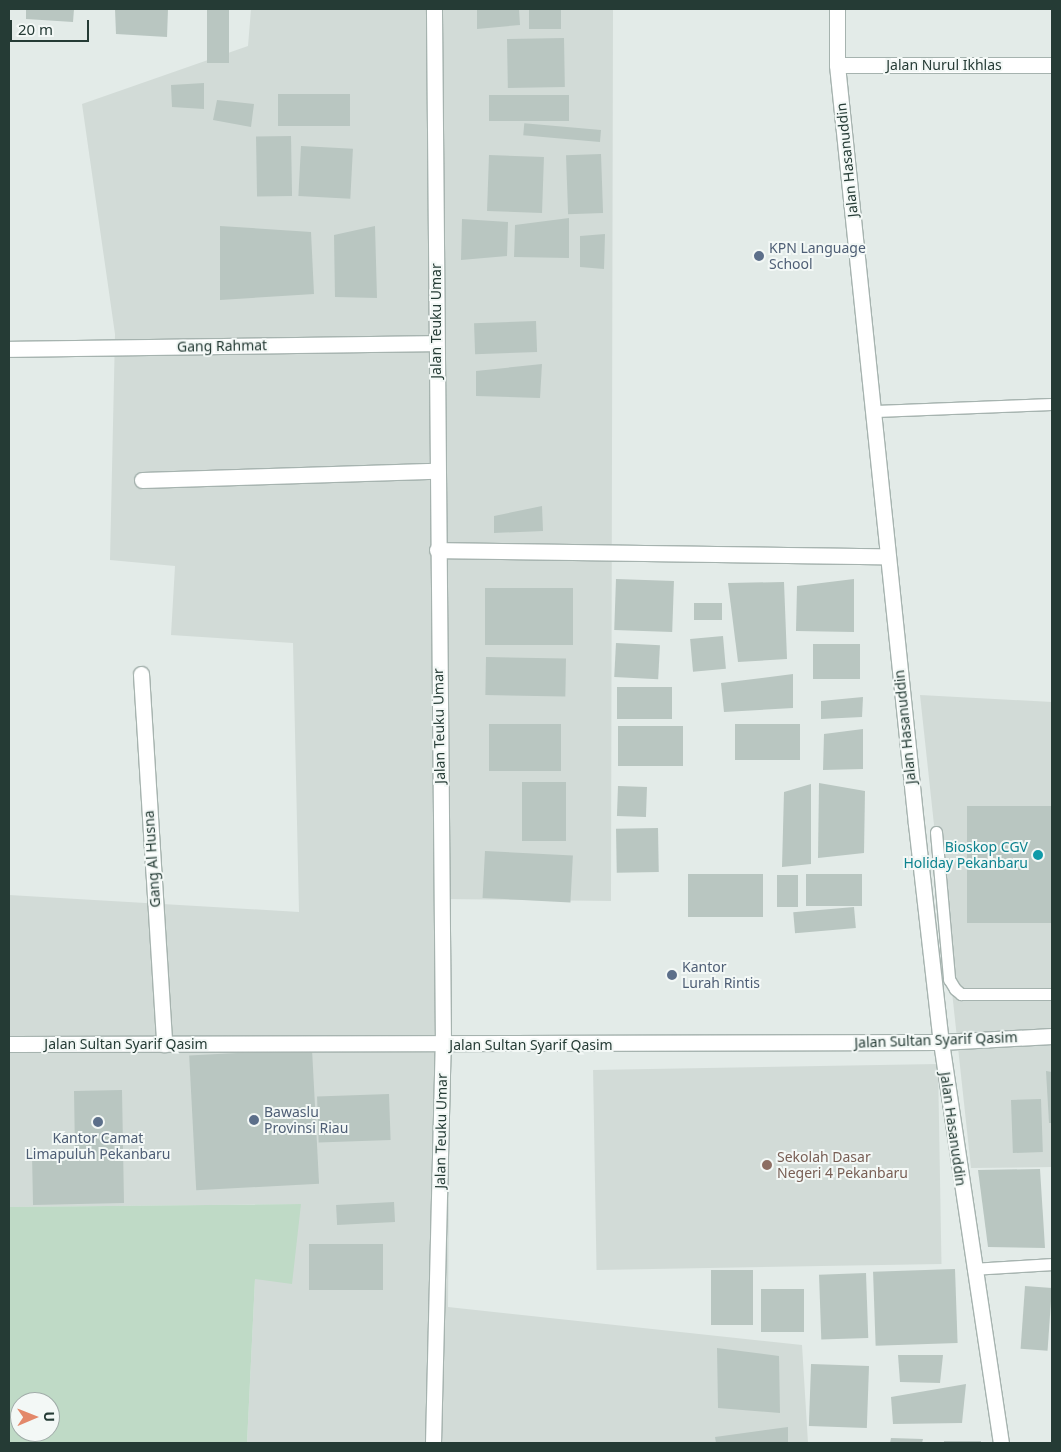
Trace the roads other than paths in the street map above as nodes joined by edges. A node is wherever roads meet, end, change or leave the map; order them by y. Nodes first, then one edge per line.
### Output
1 (434, 9) edge
2 (837, 9) edge
3 (837, 65) junction
4 (1052, 65) edge
5 (436, 343) junction
6 (9, 349) edge
7 (1052, 404) edge
8 (875, 412) junction
9 (436, 471) junction
10 (142, 480) dead end
11 (437, 550) junction
12 (887, 556) junction
13 (141, 674) dead end
14 (936, 832) dead end
15 (1052, 994) edge
16 (1052, 1036) edge
17 (941, 1042) junction
18 (9, 1044) edge
19 (164, 1044) junction
20 (443, 1045) junction
21 (1052, 1264) edge
22 (973, 1269) junction
23 (434, 1443) edge
24 (1001, 1443) edge

1 - 5 street, Jalan Teuku Umar
2 - 3 street, Jalan Hasanuddin
3 - 4 street, Jalan Nurul Ikhlas
3 - 8 street, Jalan Hasanuddin
5 - 6 street, Gang Rahmat
5 - 9 street, Jalan Teuku Umar
7 - 8 lane
8 - 12 street, Jalan Hasanuddin
9 - 10 street
9 - 11 street, Jalan Teuku Umar
11 - 12 street
11 - 20 street, Jalan Teuku Umar
12 - 17 street, Jalan Hasanuddin
13 - 19 street, Gang Al Husna
14 - 15 lane
16 - 17 street, Jalan Sultan Syarif Qasim
17 - 20 street, Jalan Sultan Syarif Qasim
17 - 22 street, Jalan Hasanuddin
18 - 19 street, Jalan Sultan Syarif Qasim
19 - 20 street, Jalan Sultan Syarif Qasim
20 - 23 street, Jalan Teuku Umar
21 - 22 lane
22 - 24 street, Jalan Hasanuddin

